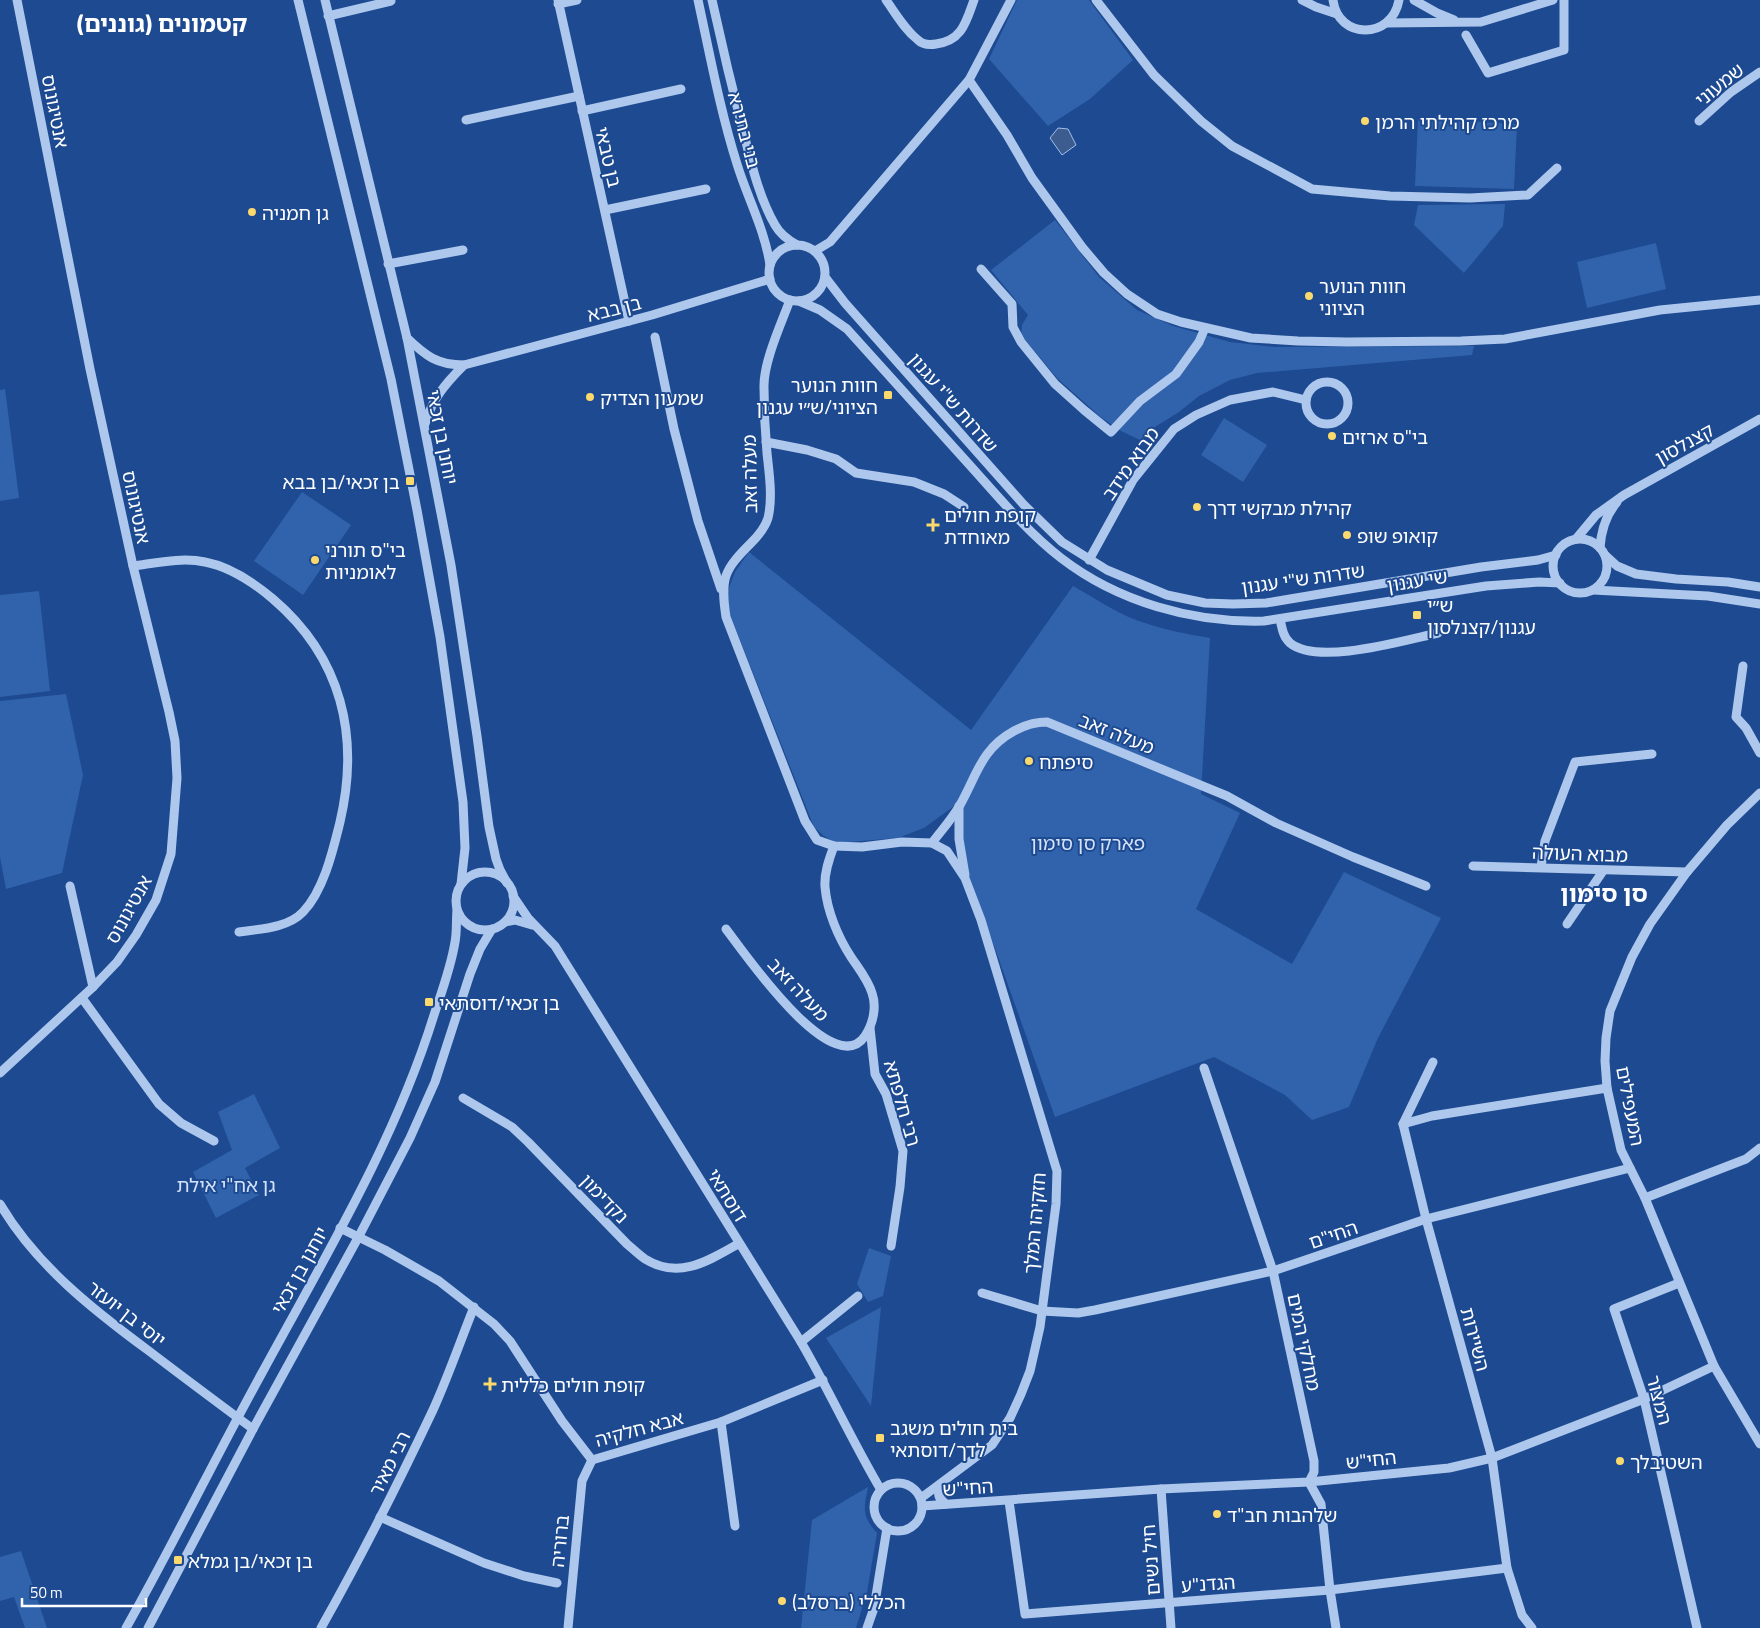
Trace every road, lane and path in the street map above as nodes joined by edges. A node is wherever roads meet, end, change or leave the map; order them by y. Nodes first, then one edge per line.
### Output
1 (18, 0) edge
2 (298, 0) edge
3 (325, 0) edge
4 (577, 0) edge
5 (698, 0) edge
6 (712, 0) edge
7 (886, 0) edge
8 (974, 0) edge
9 (1011, 0) edge
10 (1096, 0) edge
11 (1302, 0) edge
12 (1333, 0) edge
13 (1399, 0) edge
14 (1414, 0) edge
15 (1553, 0) edge
16 (1564, 0) edge
17 (391, 1) edge
18 (558, 2) edge
19 (1337, 14) junction
20 (328, 16) junction
21 (1458, 22) junction
22 (1388, 23) junction
23 (1466, 35) dead end
24 (1760, 72) edge
25 (969, 80) junction
26 (682, 89) dead end
27 (579, 96) junction
28 (582, 111) junction
29 (466, 120) dead end
30 (1699, 121) dead end
31 (1557, 168) dead end
32 (706, 189) dead end
33 (604, 210) junction
34 (797, 245) junction
35 (463, 250) dead end
36 (815, 251) junction
37 (388, 264) junction
38 (770, 265) junction
39 (981, 270) dead end
40 (825, 277) junction
41 (770, 279) junction
42 (1760, 300) edge
43 (795, 301) junction
44 (629, 321) junction
45 (1205, 328) junction
46 (655, 337) dead end
47 (407, 338) junction
48 (464, 365) junction
49 (1306, 400) junction
50 (1760, 419) edge
51 (425, 426) junction
52 (766, 442) junction
53 (1624, 495) junction
54 (964, 507) dead end
55 (1576, 539) junction
56 (1603, 551) junction
57 (1556, 555) junction
58 (1089, 560) junction
59 (133, 566) junction
60 (1560, 583) junction
61 (1760, 587) edge
62 (1592, 590) junction
63 (723, 594) junction
64 (1760, 604) edge
65 (1280, 619) junction
66 (1438, 633) dead end
67 (1743, 666) dead end
68 (1652, 754) dead end
69 (1760, 754) edge
70 (1760, 793) edge
71 (959, 806) junction
72 (932, 843) junction
73 (834, 846) junction
74 (1473, 866) dead end
75 (1541, 867) junction
76 (1603, 871) junction
77 (1687, 872) junction
78 (965, 878) junction
79 (507, 883) junction
80 (461, 884) junction
81 (70, 886) dead end
82 (1426, 886) dead end
83 (513, 896) junction
84 (457, 910) junction
85 (505, 922) junction
86 (1568, 924) dead end
87 (535, 926) junction
88 (492, 929) junction
89 (726, 929) dead end
90 (239, 932) dead end
91 (93, 987) junction
92 (82, 998) junction
93 (870, 1028) junction
94 (1433, 1062) dead end
95 (1204, 1068) dead end
96 (0, 1073) edge
97 (1607, 1088) junction
98 (463, 1098) dead end
99 (1403, 1124) junction
100 (214, 1141) dead end
101 (1760, 1148) edge
102 (1630, 1168) junction
103 (1645, 1198) junction
104 (0, 1204) edge
105 (1426, 1220) junction
106 (340, 1228) junction
107 (359, 1236) junction
108 (738, 1244) junction
109 (891, 1246) dead end
110 (1274, 1271) junction
111 (1679, 1283) junction
112 (982, 1293) dead end
113 (858, 1296) dead end
114 (474, 1308) junction
115 (1042, 1311) junction
116 (801, 1342) junction
117 (1714, 1366) junction
118 (823, 1380) junction
119 (1644, 1399) junction
120 (238, 1417) junction
121 (721, 1422) junction
122 (253, 1429) junction
123 (1760, 1444) edge
124 (1492, 1458) junction
125 (592, 1460) junction
126 (1310, 1482) junction
127 (941, 1484) junction
128 (1161, 1489) junction
129 (881, 1490) junction
130 (1009, 1501) junction
131 (922, 1502) junction
132 (946, 1504) junction
133 (380, 1517) junction
134 (735, 1526) dead end
135 (887, 1528) junction
136 (1507, 1568) junction
137 (557, 1583) dead end
138 (1330, 1590) junction
139 (1170, 1602) junction
140 (126, 1628) edge
141 (148, 1628) edge
142 (321, 1628) edge
143 (568, 1628) edge
144 (868, 1628) edge
145 (1171, 1628) edge
146 (1336, 1628) edge
147 (1532, 1628) edge
148 (1697, 1628) edge

1 - 59 street, אנטיגונוס
2 - 80 street
3 - 20 street, יוחנן בן זכאי
4 - 18 street
5 - 38 street, בני בתירא
6 - 34 street, בני בתירא
7 - 8 street
9 - 25 street
10 - 31 street
11 - 19 street
12 - 19 street
13 - 22 street
14 - 21 street
15 - 21 street
16 - 23 street
17 - 20 street
18 - 27 street, בן טבאי
19 - 22 street
20 - 37 street, יוחנן בן זכאי
21 - 22 street
24 - 30 street, שמעוני
25 - 36 street
25 - 45 street
26 - 28 street
27 - 28 street, בן טבאי
27 - 29 street
28 - 33 street, בן טבאי
32 - 33 street
33 - 44 street, בן טבאי
34 - 36 street
34 - 38 street
35 - 37 street
36 - 40 street
37 - 47 street, יוחנן בן זכאי
38 - 41 street
39 - 45 street
40 - 43 street
40 - 58 street, שדרות ש"י עגנון
41 - 43 street
41 - 44 street, בן בבא
42 - 45 street
43 - 52 street, מעלה זאב
43 - 65 street, שדרות ש"י עגנון
44 - 48 street, בן בבא
46 - 63 street
47 - 48 street, בן בבא
47 - 51 street, יוחנן בן זכאי
48 - 51 street
49 - 49 street
49 - 58 street, מבוא מידב
50 - 53 street, קצנלסון
51 - 79 street, יוחנן בן זכאי
52 - 54 street
52 - 63 street, מעלה זאב
53 - 55 street, קצנלסון
53 - 56 street
55 - 56 street
55 - 57 street
56 - 61 street
56 - 62 street
57 - 58 street, שדרות ש"י עגנון
57 - 60 street
59 - 90 street
59 - 91 street, אנטיגונוס
60 - 62 street
60 - 65 street, שי עגנון
62 - 64 street
63 - 73 street, מעלה זאב
65 - 66 street
67 - 69 street
68 - 75 street
70 - 77 street, המעפילים
71 - 72 street, מעלה זאב
71 - 78 street
71 - 82 street, מעלה זאב
72 - 73 street, מעלה זאב
72 - 78 street, חזקיהו המלך
73 - 93 street
74 - 75 street, מבוא העולה
75 - 76 street, מבוא העולה
76 - 77 street, מבוא העולה
76 - 86 street
77 - 97 street, המעפילים
78 - 115 street, חזקיהו המלך
79 - 80 street
79 - 83 street
80 - 84 street
81 - 91 street
83 - 85 street
83 - 87 street, דוסתאי
84 - 88 street
84 - 106 street, יוחנן בן זכאי
85 - 87 street
85 - 88 street
87 - 108 street, דוסתאי
88 - 107 street, יוחנן בן זכאי
89 - 93 street, מעלה זאב
91 - 92 street, אנטיגונוס
92 - 96 street, אנטיגונוס
92 - 100 street
93 - 109 street, רבי חלפתא
94 - 99 street
95 - 110 street, מחלקי המים
97 - 99 street
97 - 102 street, המעפילים
98 - 108 street, נקדימון
99 - 105 street, השיירות
101 - 103 street
102 - 103 street, המעפילים
102 - 105 street, החי"ם
103 - 111 street, המעפילים
104 - 120 street, יוסי בן יועזר
105 - 110 street, החי"ם
105 - 124 street, השיירות
106 - 107 street, אבא חלקיה
106 - 120 street, יוחנן בן זכאי
107 - 114 street, אבא חלקיה
107 - 122 street, יוחנן בן זכאי
108 - 116 street, דוסתאי
110 - 115 street, החי"ם
110 - 126 street, מחלקי המים
111 - 117 street, המעפילים
111 - 119 street, המצור
112 - 115 street, החי"ם
113 - 116 street
114 - 125 street, אבא חלקיה
114 - 133 street, רבי מאיר
115 - 127 street, חזקיהו המלך
116 - 118 street, דוסתאי
117 - 119 street, החי"ש
117 - 123 street
118 - 121 street, אבא חלקיה
118 - 129 street, דוסתאי
119 - 124 street, החי"ש
119 - 148 street, המצור
120 - 122 street, יוסי בן יועזר
120 - 140 street, יוחנן בן זכאי
121 - 125 street, אבא חלקיה
121 - 134 street
122 - 141 street, יוחנן בן זכאי
124 - 126 street, החי"ש
124 - 136 street, השיירות
125 - 143 street, ברוריה
126 - 128 street, החי"ש
126 - 138 street
127 - 131 street, חזקיהו המלך
127 - 132 street
128 - 130 street, החי"ש
128 - 139 street, חיל נשים
129 - 131 street
129 - 135 street
130 - 132 street, החי"ש
130 - 139 street, הגדנ"ע
131 - 132 street, החי"ש
131 - 135 street
133 - 137 street
133 - 142 street, רבי מאיר
135 - 144 street
136 - 138 street, הגדנ"ע
136 - 147 street, השיירות
138 - 139 street, הגדנ"ע
138 - 146 street
139 - 145 street, חיל נשים

